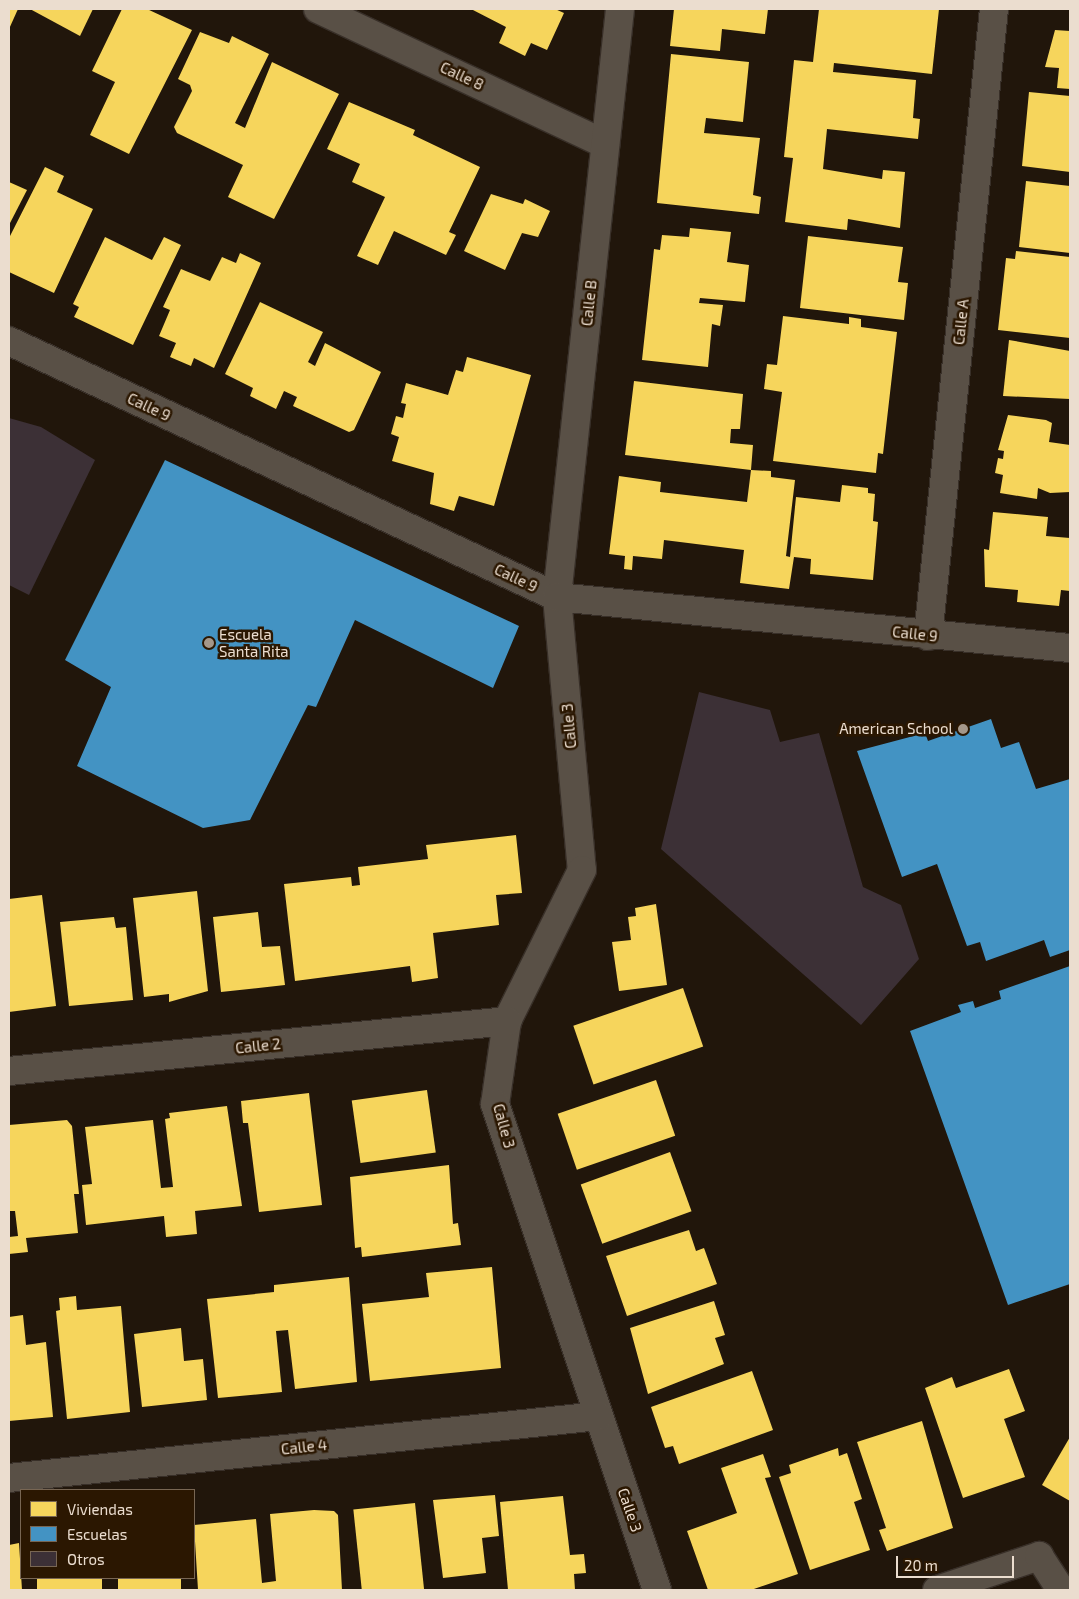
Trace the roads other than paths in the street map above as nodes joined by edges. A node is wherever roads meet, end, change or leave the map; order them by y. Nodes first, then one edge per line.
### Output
1 (318, 9) edge
2 (620, 9) edge
3 (994, 9) edge
4 (605, 144) junction
5 (9, 341) edge
6 (557, 597) junction
7 (928, 636) junction
8 (1070, 648) edge
9 (507, 1021) junction
10 (9, 1071) edge
11 (599, 1416) junction
12 (9, 1478) edge
13 (657, 1590) edge
14 (937, 1590) edge
15 (1061, 1590) edge

1 - 4 street, Calle 8
2 - 4 street, Calle B
3 - 7 street, Calle A
4 - 6 street, Calle B
5 - 6 street, Calle 9
6 - 7 street, Calle 9
6 - 9 street, Calle 3
7 - 8 street, Calle 9
9 - 10 street, Calle 2
9 - 11 street, Calle 3
11 - 12 street, Calle 4
11 - 13 street, Calle 3
14 - 15 street

